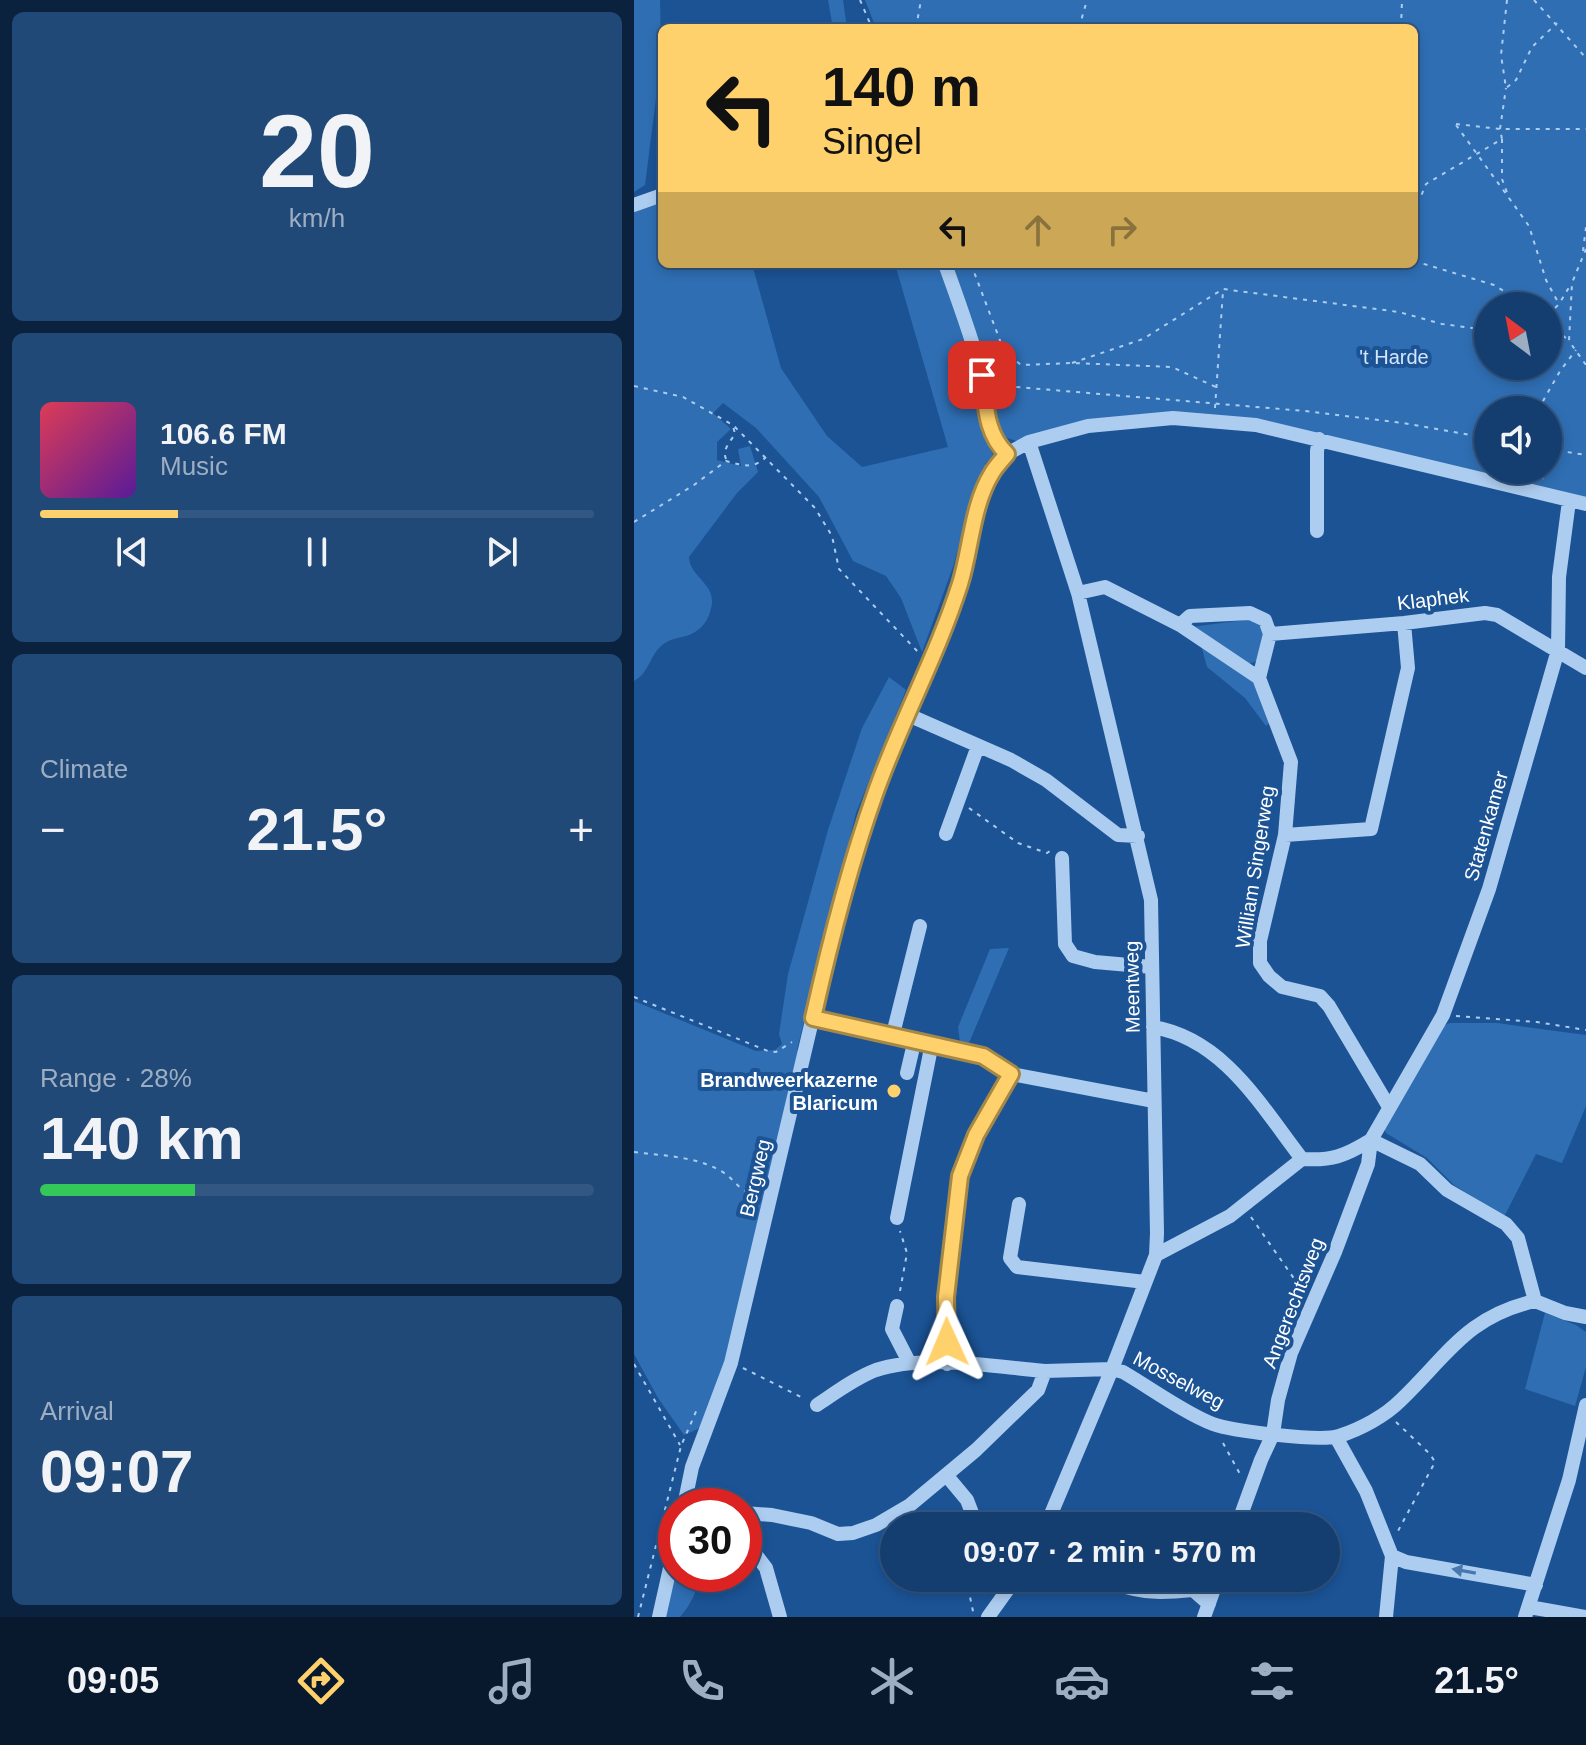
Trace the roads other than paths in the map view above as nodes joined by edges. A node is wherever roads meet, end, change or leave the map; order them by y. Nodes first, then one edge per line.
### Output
1 (658, 196) edge
2 (634, 205) edge
3 (946, 268) edge
4 (1319, 439) junction
5 (1029, 442) junction
6 (1007, 454) junction
7 (1569, 501) junction
8 (1586, 504) edge
9 (1317, 531) dead end
10 (1078, 593) junction
11 (1404, 623) junction
12 (1180, 625) junction
13 (1270, 634) junction
14 (1558, 650) junction
15 (1586, 668) edge
16 (1259, 678) junction
17 (906, 714) junction
18 (978, 746) junction
19 (946, 834) dead end
20 (1285, 835) junction
21 (1138, 836) junction
22 (1062, 858) road end
23 (920, 926) dead end
24 (1152, 967) junction
25 (813, 1018) junction
26 (1153, 1027) junction
27 (893, 1034) junction
28 (915, 1039) junction
29 (932, 1043) junction
30 (907, 1073) dead end
31 (1011, 1074) junction
32 (1154, 1101) junction
33 (1389, 1107) junction
34 (1371, 1140) junction
35 (1302, 1159) junction
36 (1019, 1204) dead end
37 (897, 1218) road end
38 (1156, 1255) junction
39 (1145, 1282) junction
40 (1535, 1301) junction
41 (897, 1306) road end
42 (1586, 1317) edge
43 (909, 1362) junction
44 (947, 1364) junction
45 (1112, 1369) junction
46 (1045, 1371) junction
47 (817, 1405) road end
48 (1586, 1405) edge
49 (1273, 1434) junction
50 (1336, 1437) junction
51 (947, 1476) junction
52 (687, 1488) edge
53 (972, 1512) edge
54 (1052, 1512) edge
55 (1242, 1512) edge
56 (762, 1514) edge
57 (1392, 1556) junction
58 (762, 1563) edge
59 (1536, 1585) junction
60 (665, 1592) edge
61 (1006, 1592) edge
62 (1140, 1592) edge
63 (1174, 1592) edge
64 (1194, 1592) edge
65 (1206, 1610) edge
66 (1527, 1612) edge
67 (659, 1617) edge
68 (780, 1617) edge
69 (988, 1617) edge
70 (1386, 1617) edge
71 (1586, 1617) edge

1 - 2 street
3 - 6 street
4 - 5 street
4 - 7 street
4 - 9 street
5 - 6 street
5 - 10 street, Meentweg
6 - 17 street, Bergweg
7 - 8 street
7 - 14 street, Statenkamer
10 - 12 street
10 - 21 street, Meentweg
11 - 13 street, Klaphek
11 - 14 street, Klaphek
11 - 20 street
12 - 13 street
12 - 16 street
13 - 16 street
14 - 15 street, Klaphek
14 - 33 street, Statenkamer
16 - 20 street, William Singerweg
17 - 18 street
17 - 25 street, Bergweg
18 - 19 street
18 - 21 street
20 - 33 street, William Singerweg
21 - 24 street, Meentweg
22 - 24 street
23 - 27 street
24 - 26 street, Meentweg
25 - 27 street
25 - 52 street, Bergweg
26 - 32 street, Meentweg
26 - 35 street
27 - 28 street
28 - 29 street
28 - 30 street
29 - 31 street
29 - 37 street
31 - 32 street
31 - 44 street
32 - 38 street, Meentweg
33 - 34 street, Statenkamer
34 - 35 street
34 - 40 street
34 - 49 street, Angerechtsweg
35 - 38 street
36 - 39 street
38 - 39 street, Meentweg
39 - 45 street, Meentweg
40 - 42 street
40 - 50 street
41 - 43 street
43 - 44 street, Mosselweg
43 - 47 street, Mosselweg
44 - 46 street, Mosselweg
45 - 46 street, Mosselweg
45 - 49 street, Mosselweg
45 - 54 street, Meentweg
46 - 51 street
48 - 59 street
49 - 50 street, Mosselweg
49 - 55 street, Angerechtsweg
50 - 57 street
51 - 53 street
51 - 56 street
59 -> 57 street
57 - 70 street
58 - 68 street
59 - 66 street
60 - 67 street
61 - 69 street
62 - 63 street
64 - 65 street
66 - 71 street

